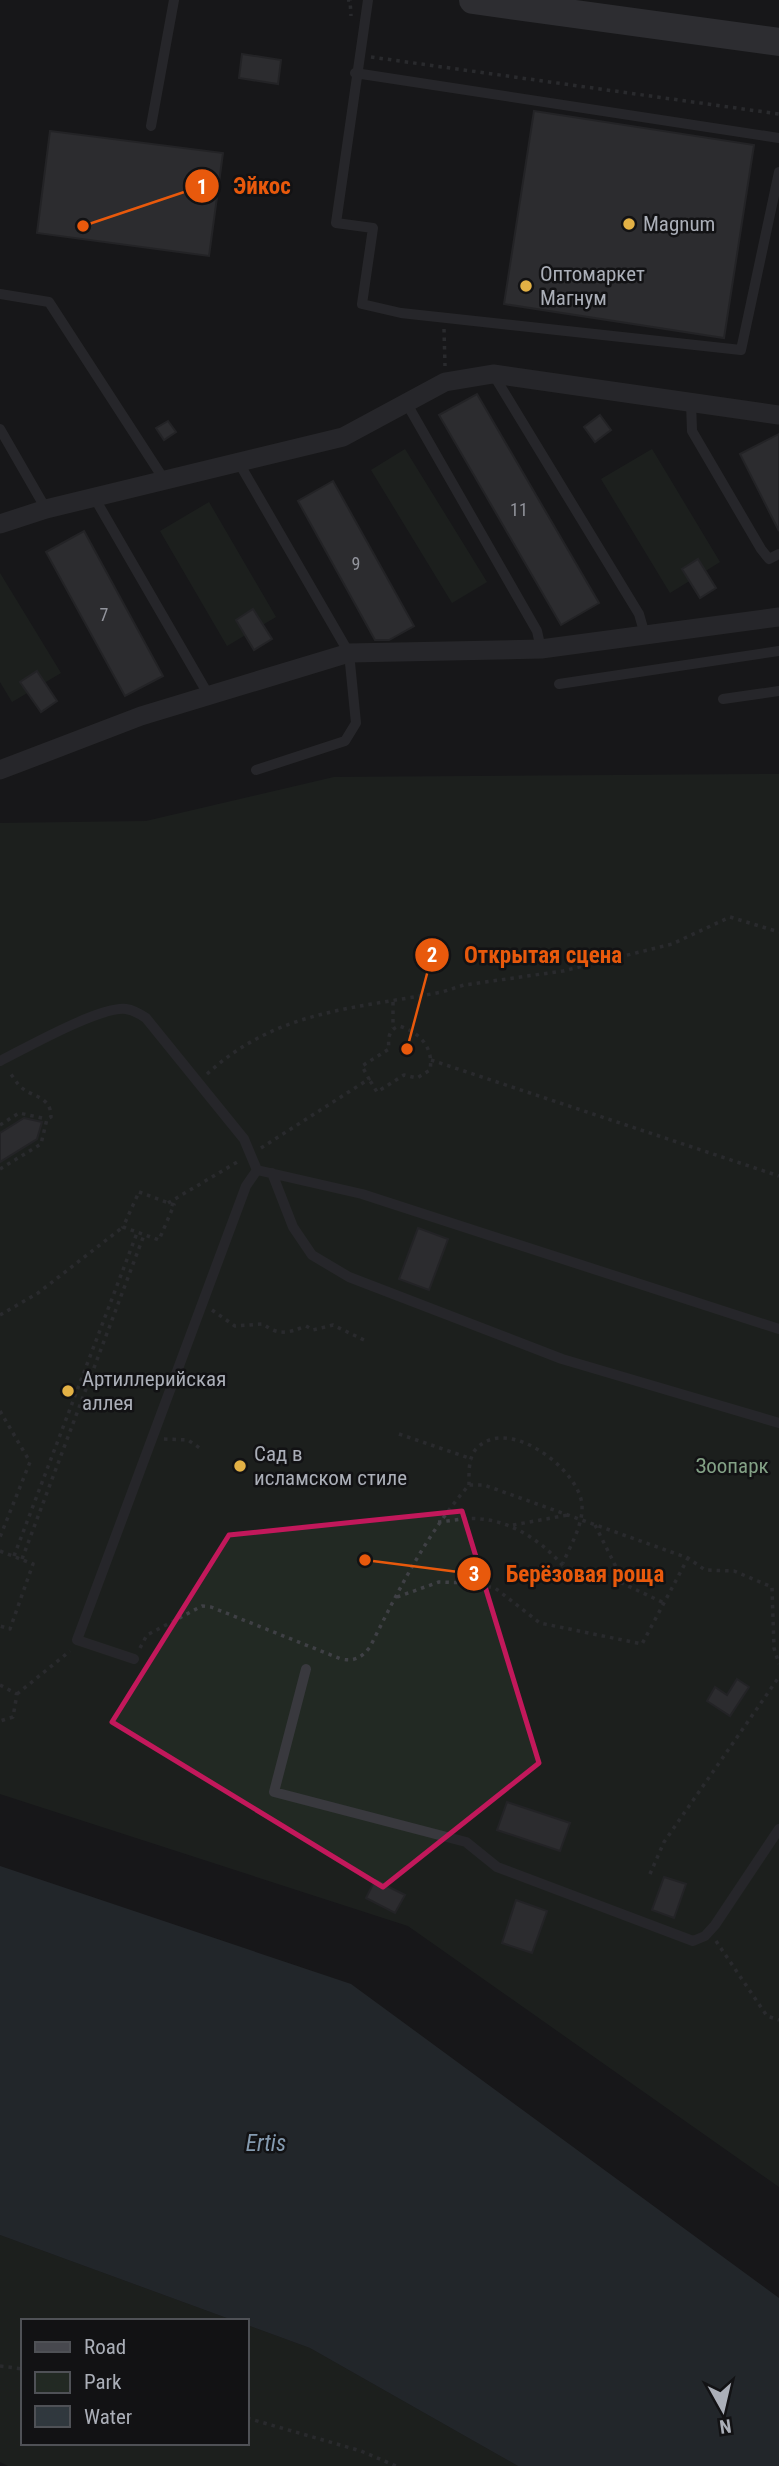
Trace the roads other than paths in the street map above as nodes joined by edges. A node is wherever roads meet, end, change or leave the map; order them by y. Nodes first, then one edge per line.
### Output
1 (174, 0) edge
2 (368, 0) edge
3 (473, 0) edge
4 (779, 42) edge
5 (355, 73) junction
6 (151, 126) dead end
7 (779, 138) edge
8 (779, 172) edge
9 (0, 294) edge
10 (493, 374) junction
11 (691, 402) junction
12 (407, 404) junction
13 (779, 415) edge
14 (0, 429) edge
15 (239, 463) junction
16 (165, 481) junction
17 (94, 497) junction
18 (46, 509) junction
19 (0, 524) edge
20 (779, 554) edge
21 (779, 617) edge
22 (645, 635) junction
23 (541, 649) junction
24 (779, 651) edge
25 (349, 653) junction
26 (559, 684) dead end
27 (779, 691) edge
28 (208, 694) junction
29 (723, 699) dead end
30 (0, 770) edge
31 (256, 770) dead end
32 (1, 1060) edge
33 (257, 1170) junction
34 (272, 1174) junction
35 (779, 1329) edge
36 (779, 1423) edge
37 (134, 1659) road end
38 (306, 1669) dead end
39 (779, 1829) edge

1 - 6 lane
2 - 5 lane
3 - 4 main road
5 - 7 lane
5 - 8 lane
9 - 16 lane
10 - 11 street
10 - 12 street
10 - 22 lane
11 - 13 street
11 - 20 lane
12 - 15 street
12 - 23 lane
14 - 18 lane
15 - 16 street
15 - 25 lane
16 - 17 street
17 - 18 street
17 - 28 lane
18 - 19 street
21 - 22 street
22 - 23 street
23 - 25 street
24 - 26 lane
25 - 28 street
25 - 31 lane
27 - 29 lane
28 - 30 street
32 - 33 lane
33 - 34 lane
33 - 37 lane
34 - 35 lane
34 - 36 lane
38 - 39 lane

